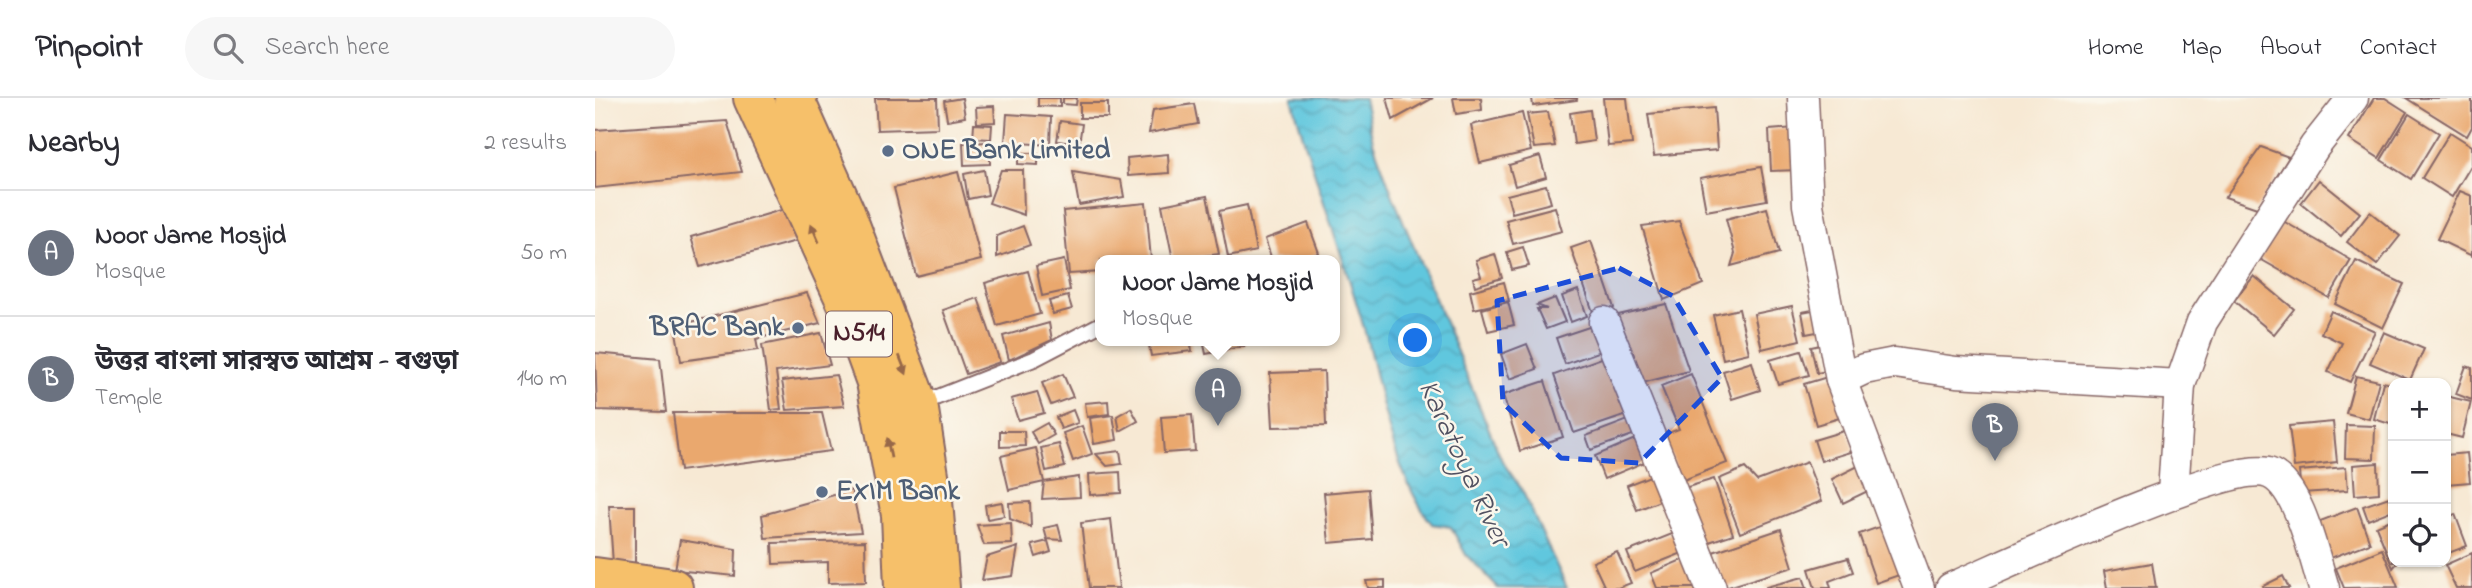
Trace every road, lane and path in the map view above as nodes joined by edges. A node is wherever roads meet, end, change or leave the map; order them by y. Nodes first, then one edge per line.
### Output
1 (753, 98) edge
2 (794, 98) edge
3 (1803, 98) edge
4 (2353, 98) edge
5 (1604, 322) dead end
6 (1095, 327) edge
7 (1842, 380) junction
8 (2180, 385) junction
9 (918, 404) junction
10 (2173, 493) junction
11 (595, 577) edge
12 (673, 588) edge
13 (904, 588) edge
14 (940, 588) edge
15 (1711, 588) edge
16 (1919, 588) edge
17 (1951, 588) edge
18 (2324, 588) edge

13 -> 1 main road, N514
2 -> 9 main road, N514
3 - 7 street
4 - 8 street
5 - 15 street
6 - 9 lane
7 - 8 street
7 - 16 street
8 - 10 street
9 - 14 main road, N514
10 - 17 street
10 - 18 street
11 - 12 main road

